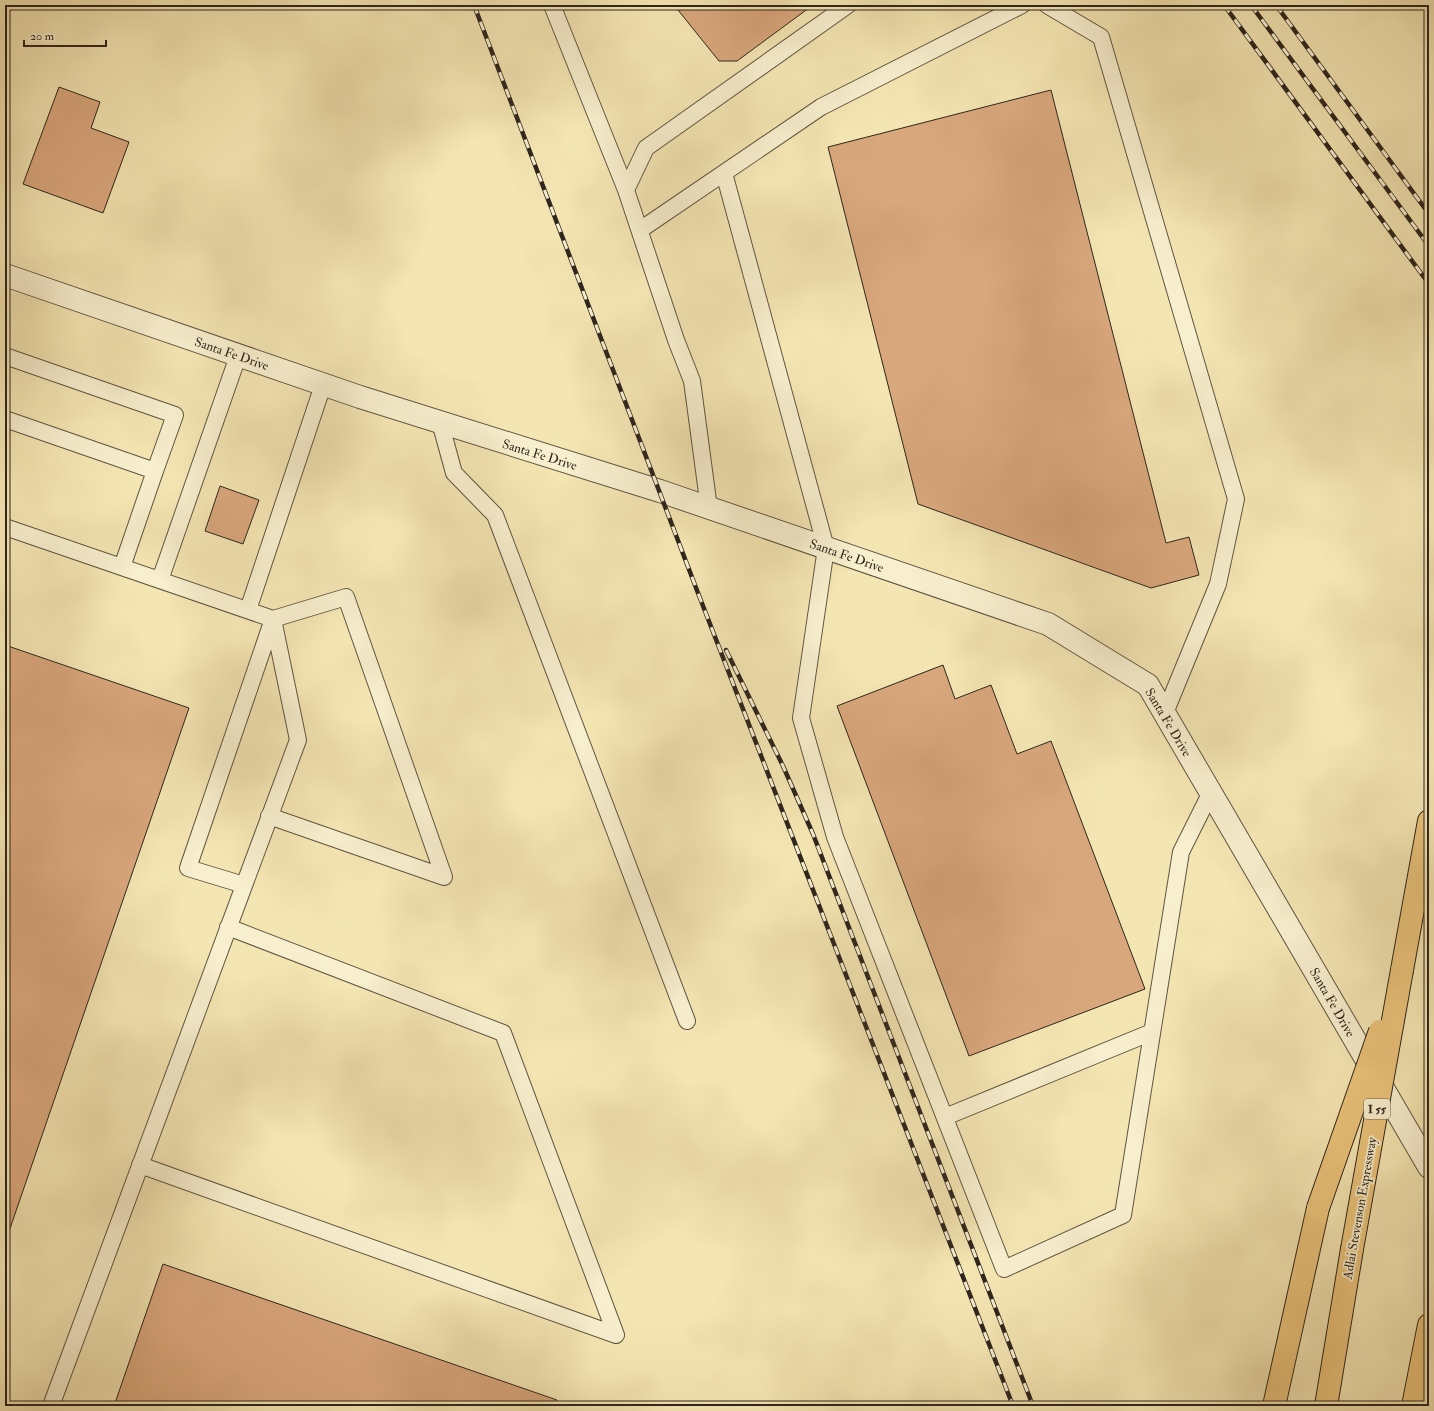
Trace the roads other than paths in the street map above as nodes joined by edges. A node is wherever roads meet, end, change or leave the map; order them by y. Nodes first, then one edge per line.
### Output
1 (552, 5) edge
2 (848, 5) edge
3 (1022, 5) edge
4 (1047, 5) edge
5 (724, 173) junction
6 (626, 190) junction
7 (640, 230) junction
8 (5, 275) edge
9 (5, 356) edge
10 (238, 356) junction
11 (323, 385) junction
12 (5, 419) edge
13 (440, 422) junction
14 (155, 471) junction
15 (709, 508) junction
16 (5, 527) edge
17 (826, 548) junction
18 (122, 567) junction
19 (160, 580) junction
20 (248, 610) junction
21 (273, 619) junction
22 (1165, 713) junction
23 (1211, 792) junction
24 (270, 816) junction
25 (1429, 821) edge
26 (244, 885) junction
27 (228, 927) junction
28 (1402, 970) junction
29 (686, 1021) dead end
30 (1152, 1032) junction
31 (944, 1117) junction
32 (140, 1165) junction
33 (1429, 1167) edge
34 (1429, 1325) edge
35 (51, 1406) edge
36 (1274, 1406) edge
37 (1326, 1406) edge
38 (1413, 1406) edge

1 - 6 lane
2 - 6 lane
3 - 5 lane
4 - 22 lane
5 - 7 lane
5 - 17 lane
6 - 7 lane
7 - 15 lane
8 - 10 street, Santa Fe Drive
9 - 14 lane
10 - 11 street, Santa Fe Drive
10 - 19 lane
11 - 13 street, Santa Fe Drive
11 - 20 lane
12 - 14 lane
13 - 15 street, Santa Fe Drive
13 - 29 lane
14 - 18 lane
15 - 17 street, Santa Fe Drive
16 - 18 lane
17 - 22 street, Santa Fe Drive
17 - 31 lane
18 - 19 lane
19 - 20 lane
20 - 21 lane
21 - 24 lane
21 - 24 lane
21 - 26 lane
22 - 23 street, Santa Fe Drive
23 - 30 lane
23 - 33 street, Santa Fe Drive
24 - 26 lane
25 - 28 highway, Adlai Stevenson Expressway / I 55
26 - 27 lane
27 - 32 lane
27 - 32 lane
28 - 36 highway, bridge
28 - 37 highway, Adlai Stevenson Expressway / I 55, bridge
30 - 31 lane
30 - 31 lane
32 - 35 lane
34 - 38 highway

